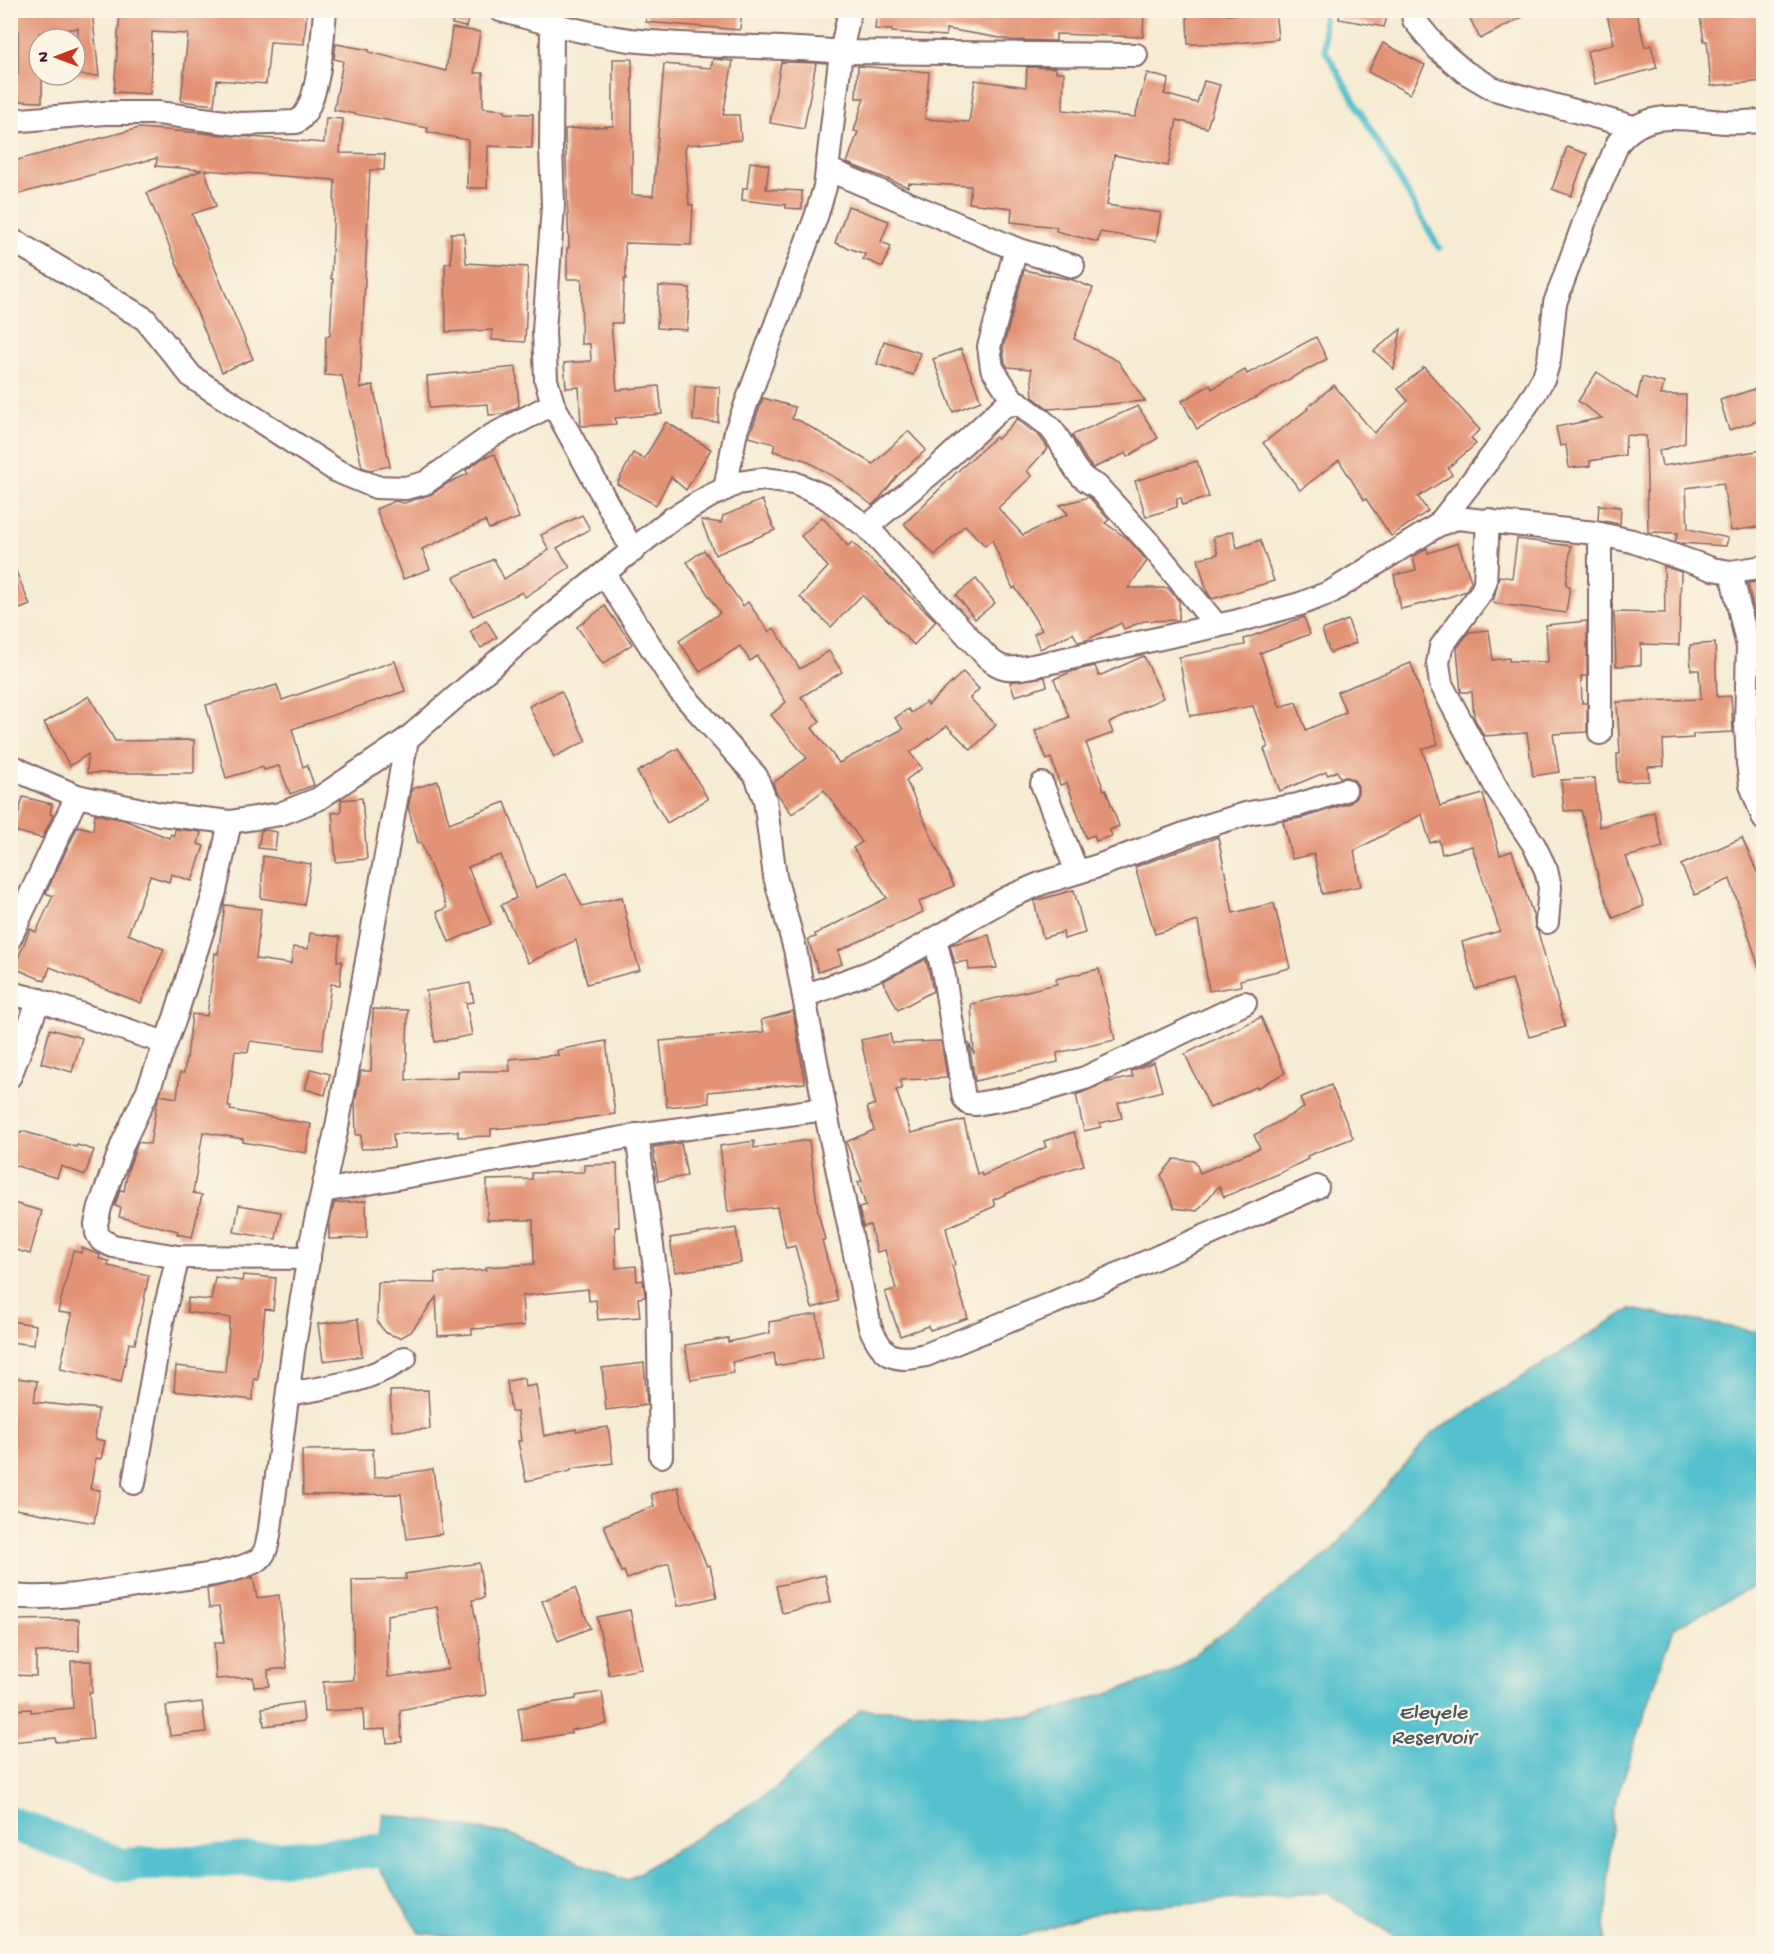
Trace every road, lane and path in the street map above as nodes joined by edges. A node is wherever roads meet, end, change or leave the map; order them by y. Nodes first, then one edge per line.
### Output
1 (325, 10) edge
2 (500, 10) edge
3 (850, 10) edge
4 (1412, 10) edge
5 (552, 24) junction
6 (841, 52) junction
7 (1136, 55) dead end
8 (10, 121) edge
9 (1764, 121) edge
10 (1634, 127) junction
11 (827, 169) junction
12 (10, 240) edge
13 (1016, 249) junction
14 (1073, 266) dead end
15 (1015, 403) junction
16 (553, 404) junction
17 (725, 489) junction
18 (1488, 520) junction
19 (1438, 525) junction
20 (867, 527) junction
21 (1600, 534) junction
22 (633, 550) junction
23 (1764, 567) edge
24 (1731, 572) junction
25 (604, 574) junction
26 (1217, 626) junction
27 (1600, 733) dead end
28 (406, 739) junction
29 (10, 765) edge
30 (1042, 784) dead end
31 (1345, 790) dead end
32 (77, 796) junction
33 (1764, 819) edge
34 (230, 822) junction
35 (1077, 872) junction
36 (1547, 922) dead end
37 (10, 938) edge
38 (935, 939) junction
39 (10, 993) edge
40 (804, 996) junction
41 (39, 1000) junction
42 (1245, 1003) dead end
43 (165, 1043) junction
44 (10, 1076) edge
45 (825, 1109) junction
46 (637, 1135) junction
47 (1317, 1187) dead end
48 (323, 1191) junction
49 (178, 1257) junction
50 (309, 1257) junction
51 (405, 1358) dead end
52 (288, 1394) junction
53 (661, 1456) dead end
54 (134, 1483) dead end
55 (10, 1596) edge

1 - 8 street
2 - 5 street
3 - 6 street
4 - 10 street
5 - 6 street
5 - 16 street
6 - 7 street
6 - 11 street
9 - 10 street
10 - 19 street
11 - 13 street
11 - 17 street
12 - 16 street
13 - 14 street
13 - 15 street
15 - 20 street
15 - 26 street
16 - 22 street
17 - 20 street
17 - 22 street
18 - 19 street
18 - 21 street
18 - 36 street
19 - 26 street
20 - 26 street
21 - 24 street
21 - 27 street
22 - 25 street
23 - 24 street
24 - 33 street
25 - 28 street
25 - 40 street
28 - 34 street
28 - 48 street
29 - 32 street
30 - 35 street
31 - 35 street
32 - 34 street
32 - 37 street
34 - 43 street
35 - 38 street
38 - 40 street
38 - 42 street
39 - 41 street
40 - 45 street
41 - 43 street
41 - 44 street
43 - 49 street
45 - 46 street
45 - 47 street
46 - 48 street
46 - 53 street
48 - 50 street
49 - 50 street
49 - 54 street
50 - 52 street
51 - 52 street
52 - 55 street

